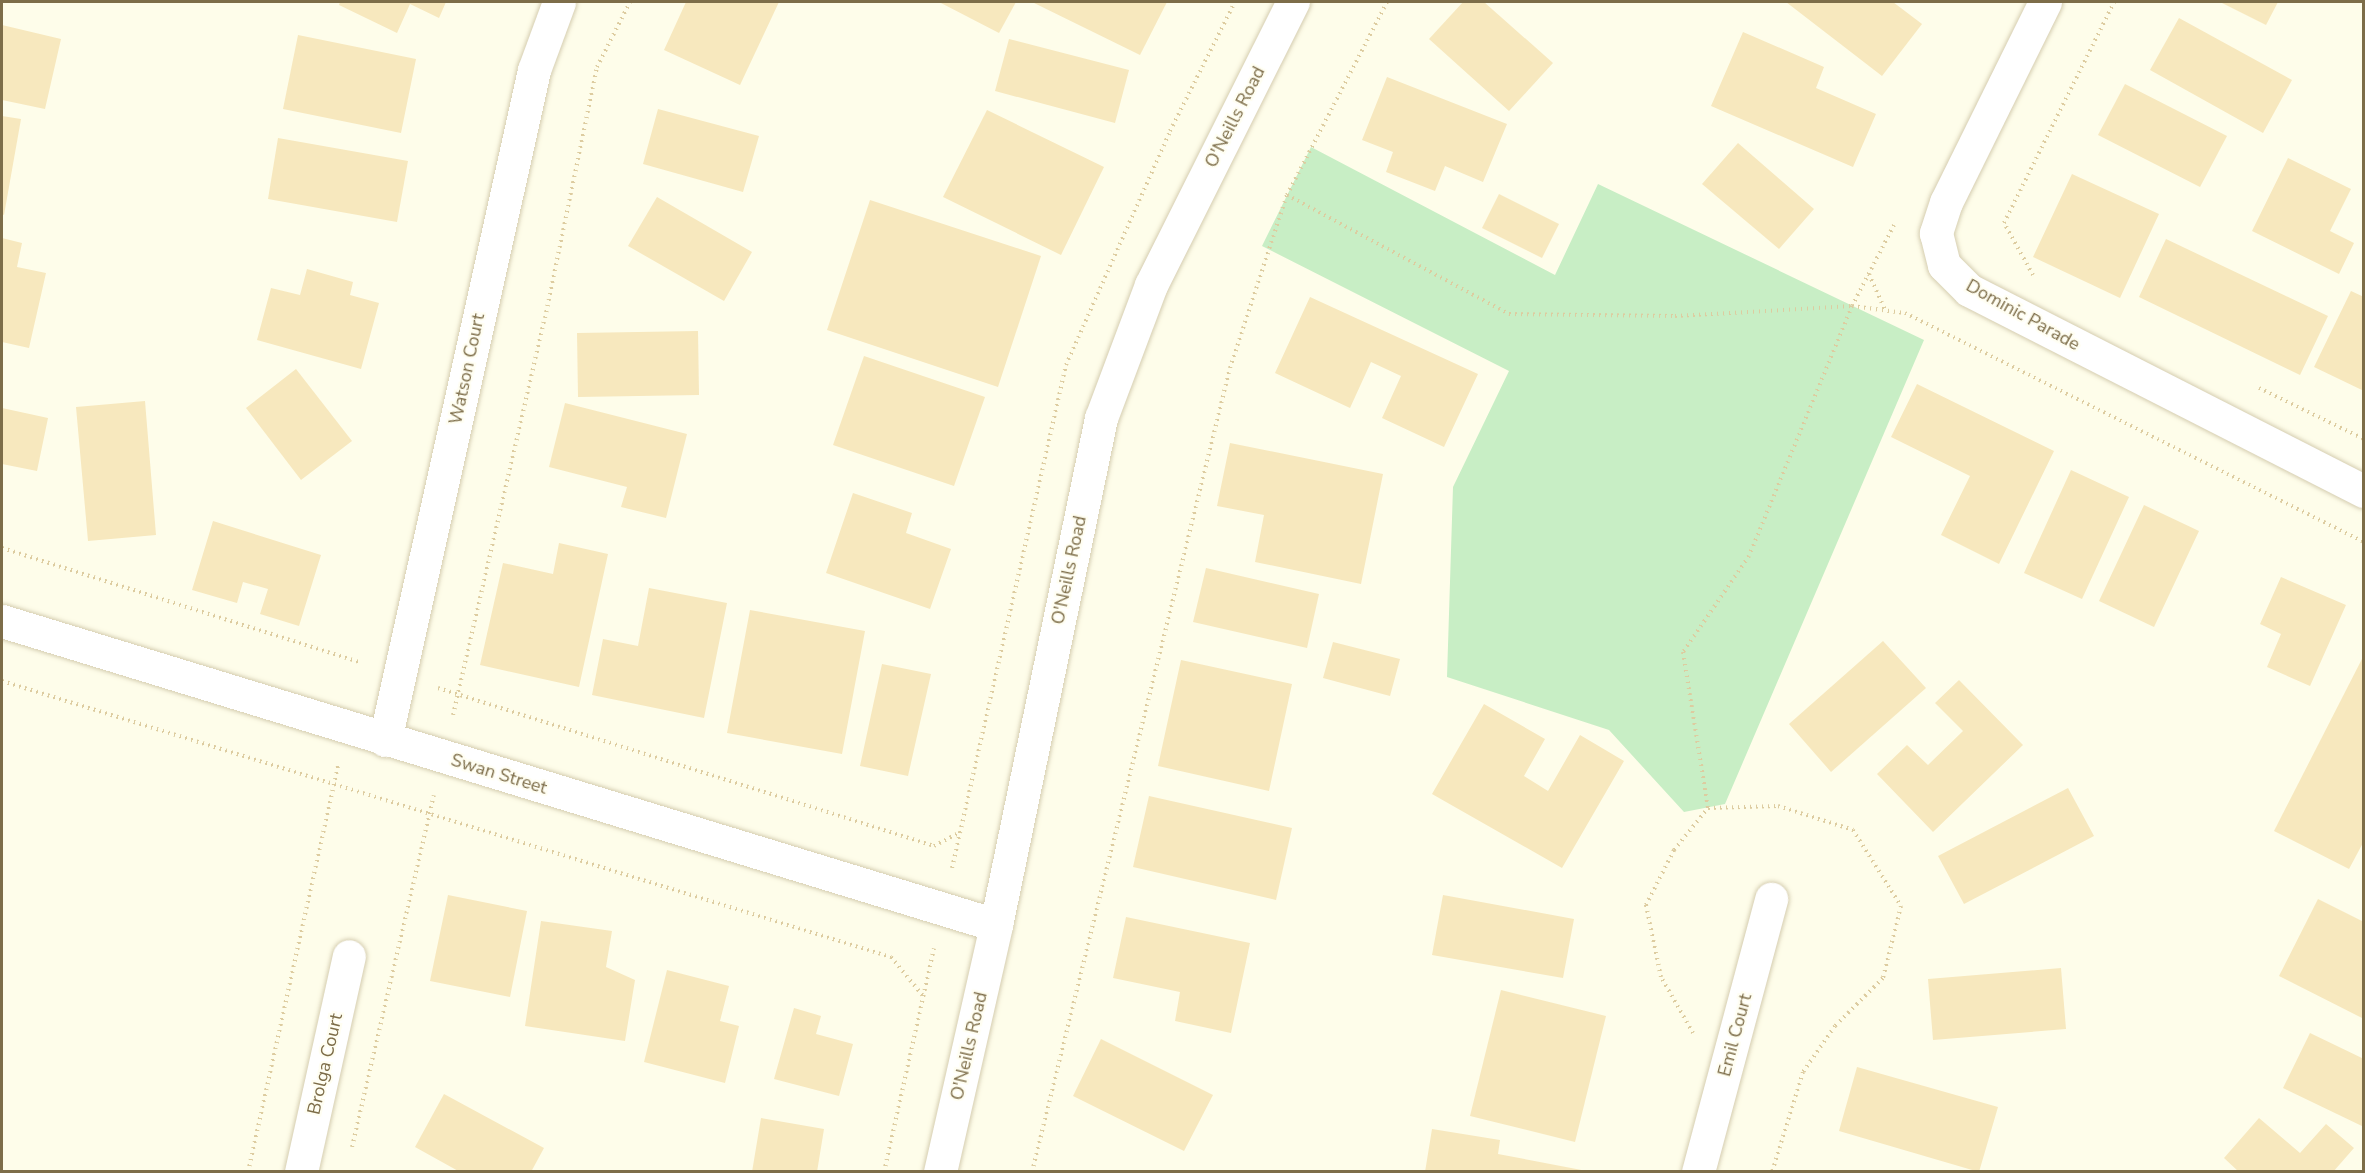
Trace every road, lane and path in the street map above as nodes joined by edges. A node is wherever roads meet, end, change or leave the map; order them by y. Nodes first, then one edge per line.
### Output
1 (559, 2) edge
2 (630, 2) edge
3 (1293, 2) edge
4 (1387, 2) edge
5 (2045, 2) edge
6 (2114, 2) edge
7 (1287, 195) junction
8 (1869, 273) dead end
9 (2034, 277) dead end
10 (1884, 310) dead end
11 (2257, 387) dead end
12 (2364, 439) edge
13 (2364, 491) edge
14 (2, 548) edge
15 (2, 621) edge
16 (400, 675) junction
17 (2, 681) edge
18 (458, 694) junction
19 (385, 740) junction
20 (443, 757) junction
21 (1708, 808) dead end
22 (430, 814) junction
23 (961, 831) dead end
24 (1772, 899) dead end
25 (996, 925) junction
26 (350, 956) dead end
27 (924, 997) dead end
28 (352, 1148) dead end
29 (302, 1172) edge
30 (940, 1172) edge
31 (1032, 1172) edge
32 (1698, 1172) edge

1 - 16 street, Watson Court
2 - 18 path
3 - 25 street, O'Neills Road
4 - 7 path
5 - 13 street, Dominic Parade
6 - 9 path
7 - 21 path
7 - 31 path
8 - 10 path
11 - 12 path
14 - 16 path
15 - 19 street, Swan Street
16 - 18 path
16 - 19 street, Watson Court
17 - 22 path
18 - 20 path
18 - 23 path
19 - 20 street, Swan Street
20 - 22 path
20 - 25 street, Swan Street
22 - 27 path
22 - 28 path
24 - 32 street, Emil Court
25 - 30 street, O'Neills Road
26 - 29 street, Brolga Court

